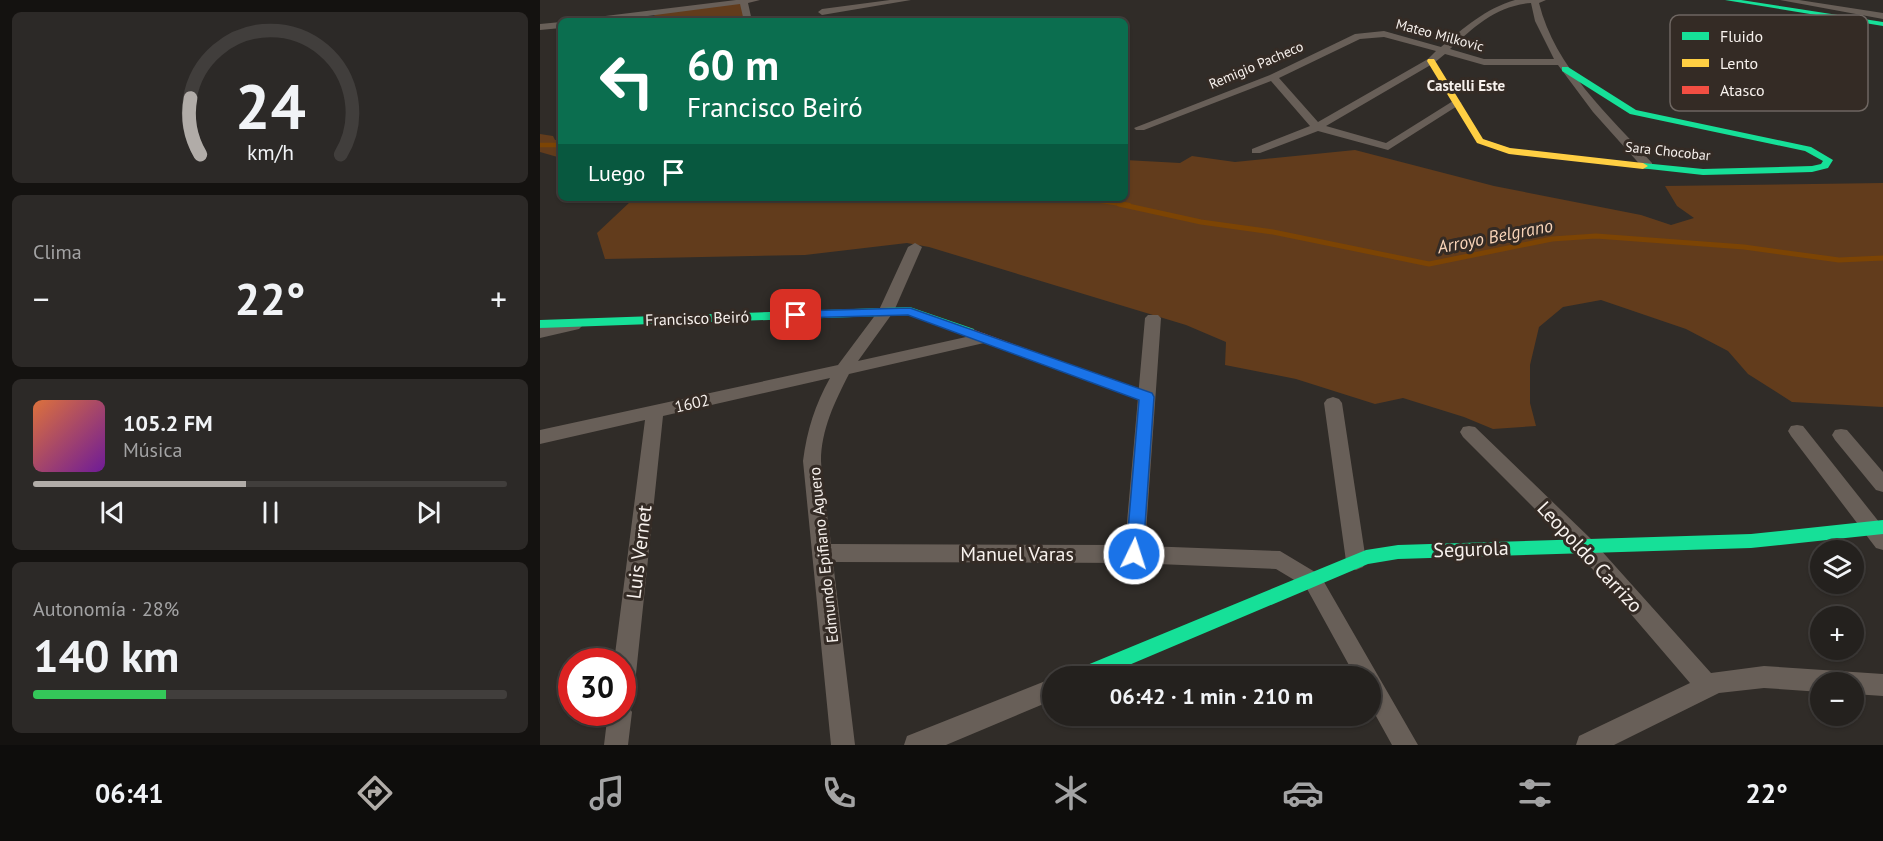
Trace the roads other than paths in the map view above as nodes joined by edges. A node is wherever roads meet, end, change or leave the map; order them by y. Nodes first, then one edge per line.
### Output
1 (756, 0) edge
2 (818, 0) edge
3 (907, 0) edge
4 (1537, 0) edge
5 (1728, 0) edge
6 (1757, 0) edge
7 (1784, 0) edge
8 (1513, 1) edge
9 (744, 2) junction
10 (1844, 15) edge
11 (1852, 15) edge
12 (1858, 15) edge
13 (824, 17) edge
14 (1868, 17) edge
15 (613, 18) edge
16 (747, 18) edge
17 (1868, 18) edge
18 (1868, 18) edge
19 (1883, 20) edge
20 (558, 24) edge
21 (540, 27) edge
22 (1384, 34) joint
23 (1444, 50) junction
24 (1431, 61) junction
25 (1563, 65) junction
26 (1273, 77) junction
27 (1589, 98) junction
28 (1457, 103) junction
29 (1634, 112) junction
30 (1317, 127) junction
31 (1140, 128) dead end
32 (1256, 151) dead end
33 (1648, 166) junction
34 (915, 247) dead end
35 (886, 311) junction
36 (1153, 318) dead end
37 (592, 322) junction
38 (540, 324) edge
39 (540, 333) edge
40 (984, 338) junction
41 (844, 368) junction
42 (1147, 397) junction
43 (1333, 403) dead end
44 (655, 411) junction
45 (1797, 431) dead end
46 (1469, 432) dead end
47 (1841, 435) dead end
48 (540, 437) edge
49 (1883, 485) edge
50 (1880, 533) edge
51 (1582, 544) junction
52 (822, 553) junction
53 (1134, 554) junction
54 (1356, 561) junction
55 (1313, 581) junction
56 (627, 648) edge
57 (1106, 666) edge
58 (1361, 666) edge
59 (1810, 680) edge
60 (1864, 684) edge
61 (1883, 685) edge
62 (1707, 686) junction
63 (1042, 693) edge
64 (1381, 701) edge
65 (618, 726) edge
66 (926, 743) edge
67 (616, 745) edge
68 (843, 745) edge
69 (1406, 745) edge
70 (1588, 745) edge

1 - 9 street
2 - 13 street
3 - 13 street
4 - 8 street
4 - 25 street
5 - 10 main road
6 - 11 main road
7 - 12 street
8 - 23 street
9 - 15 street
9 - 16 street
14 - 19 street
17 - 19 main road
18 - 19 main road
20 - 21 street
22 - 23 street, Mateo Milkovic
22 - 26 street, Remigio Pacheco
23 - 24 street
23 - 25 street, Mateo Milkovic
24 - 28 main road
24 - 30 street
25 - 27 street
25 - 29 main road
26 - 30 street
26 - 31 street, Remigio Pacheco
27 - 29 street
27 - 33 street
28 - 30 street
28 - 33 main road, Sara Chocobar
29 - 33 main road, Sara Chocobar
30 - 32 street
34 - 35 street, Edmundo Epifiano Aguero
35 - 37 main road, Francisco Beiró
35 - 40 main road, Francisco Beiró
35 - 41 street, Edmundo Epifiano Aguero
36 - 42 street
37 - 38 main road, Francisco Beiró
37 - 39 street, Francisco Beiró
40 - 41 street, 1602
40 - 42 main road, Francisco Beiró
41 - 44 street, 1602
41 - 52 street, Edmundo Epifiano Aguero
42 - 53 street
43 - 54 street
44 - 48 street, 1602
44 - 56 street, Luis Vernet
45 - 50 street
46 - 51 street, Leopoldo Carrizo
47 - 49 street
50 - 51 main road, Segurola
51 - 54 main road, Segurola
51 - 62 street, Leopoldo Carrizo
52 - 53 street, Manuel Varas
52 - 68 street, Edmundo Epifiano Aguero
53 - 55 street, Manuel Varas
54 - 55 main road, Segurola
55 - 57 main road, Segurola
55 - 58 street
59 - 62 street
60 - 61 street
62 - 70 street
63 - 66 street
64 - 69 street
65 - 67 street

